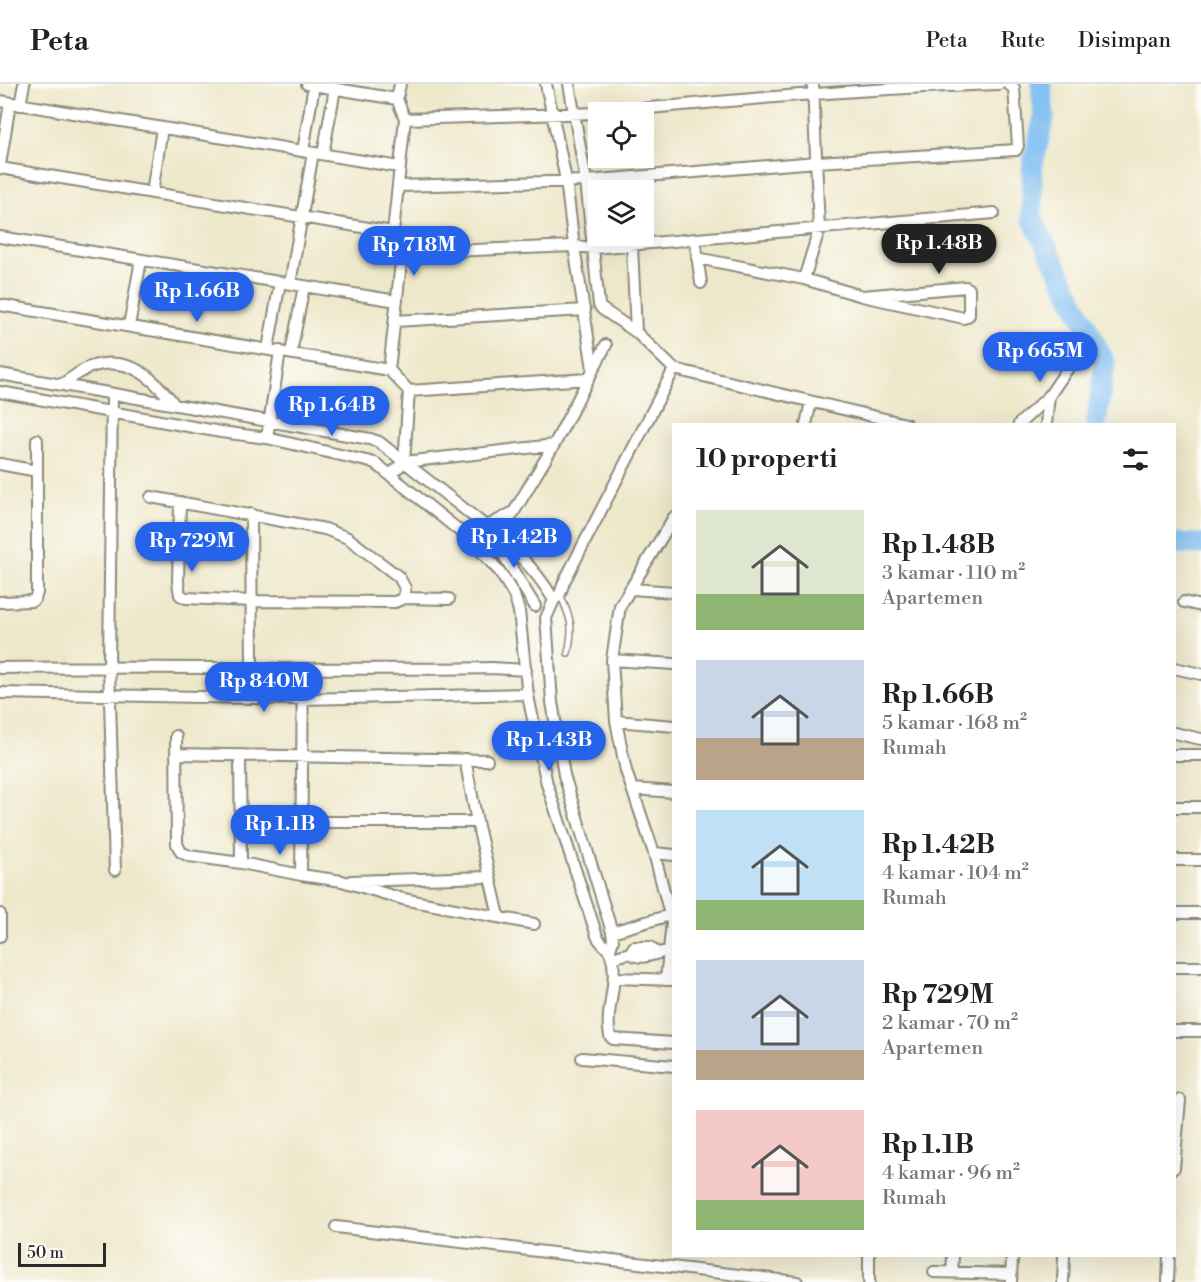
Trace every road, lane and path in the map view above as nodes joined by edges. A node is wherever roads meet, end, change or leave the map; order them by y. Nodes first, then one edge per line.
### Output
1 (24, 84) edge
2 (400, 84) edge
3 (546, 84) edge
4 (569, 84) edge
5 (999, 84) edge
6 (1008, 84) edge
7 (321, 86) edge
8 (813, 89) edge
9 (397, 99) junction
10 (10, 103) edge
11 (654, 107) edge
12 (552, 114) junction
13 (588, 114) edge
14 (574, 116) junction
15 (405, 119) junction
16 (162, 128) junction
17 (313, 153) junction
18 (817, 162) junction
19 (0, 167) edge
20 (399, 167) junction
21 (566, 180) junction
22 (586, 181) junction
23 (398, 186) junction
24 (152, 193) junction
25 (994, 213) dead end
26 (302, 217) junction
27 (819, 230) junction
28 (393, 232) junction
29 (0, 237) edge
30 (695, 240) junction
31 (654, 243) edge
32 (574, 246) junction
33 (619, 246) edge
34 (632, 246) edge
35 (594, 248) junction
36 (402, 253) junction
37 (698, 258) junction
38 (141, 260) junction
39 (804, 279) junction
40 (285, 283) junction
41 (701, 283) dead end
42 (303, 286) junction
43 (862, 296) junction
44 (397, 301) junction
45 (0, 305) edge
46 (585, 310) junction
47 (395, 321) junction
48 (129, 326) junction
49 (636, 332) junction
50 (606, 345) dead end
51 (268, 349) junction
52 (286, 352) junction
53 (1077, 356) dead end
54 (674, 369) junction
55 (389, 370) junction
56 (0, 374) edge
57 (590, 374) junction
58 (62, 384) junction
59 (409, 391) junction
60 (0, 392) edge
61 (112, 394) junction
62 (1049, 396) junction
63 (811, 402) junction
64 (174, 404) junction
65 (110, 412) junction
66 (268, 422) junction
67 (806, 423) edge
68 (902, 423) edge
69 (1020, 423) edge
70 (1046, 423) edge
71 (267, 438) junction
72 (37, 440) dead end
73 (554, 445) junction
74 (404, 462) junction
75 (0, 464) edge
76 (37, 471) junction
77 (391, 474) junction
78 (151, 497) dead end
79 (180, 502) junction
80 (512, 513) junction
81 (250, 514) junction
82 (672, 522) edge
83 (486, 527) junction
84 (504, 540) junction
85 (632, 589) junction
86 (672, 592) edge
87 (557, 597) junction
88 (404, 598) junction
89 (449, 599) dead end
90 (251, 601) junction
91 (0, 602) edge
92 (1184, 602) dead end
93 (535, 606) junction
94 (1201, 606) edge
95 (518, 608) junction
96 (568, 653) dead end
97 (612, 660) junction
98 (672, 664) edge
99 (110, 667) junction
100 (0, 668) edge
101 (1176, 668) edge
102 (252, 669) junction
103 (303, 669) junction
104 (526, 670) junction
105 (1201, 674) edge
106 (0, 693) edge
107 (528, 694) junction
108 (111, 696) junction
109 (302, 699) junction
110 (616, 721) junction
111 (672, 726) edge
112 (1176, 733) edge
113 (176, 736) dead end
114 (1201, 739) edge
115 (177, 754) junction
116 (1176, 754) edge
117 (240, 755) junction
118 (1201, 755) edge
119 (302, 756) junction
120 (465, 759) junction
121 (487, 760) dead end
122 (632, 789) junction
123 (672, 792) edge
124 (1176, 807) edge
125 (1201, 807) edge
126 (301, 822) junction
127 (477, 822) junction
128 (654, 853) junction
129 (672, 855) edge
130 (1176, 860) edge
131 (1201, 860) edge
132 (241, 863) junction
133 (115, 870) dead end
134 (301, 875) junction
135 (490, 877) junction
136 (342, 881) junction
137 (1176, 913) edge
138 (1201, 913) edge
139 (0, 914) edge
140 (499, 916) junction
141 (672, 920) edge
142 (534, 924) dead end
143 (612, 932) junction
144 (0, 936) edge
145 (669, 951) junction
146 (611, 954) junction
147 (1201, 967) edge
148 (1176, 968) edge
149 (614, 978) junction
150 (670, 980) edge
151 (1176, 1031) edge
152 (1201, 1031) edge
153 (672, 1043) edge
154 (582, 1058) dead end
155 (672, 1066) edge
156 (1180, 1100) dead end
157 (1176, 1145) edge
158 (336, 1227) dead end
159 (869, 1257) edge
160 (953, 1257) edge
161 (1012, 1257) edge
162 (1064, 1257) edge
163 (1169, 1257) edge
164 (934, 1272) dead end
165 (952, 1272) junction
166 (1011, 1278) edge
167 (797, 1282) edge
168 (869, 1282) edge
169 (1063, 1282) edge
170 (1168, 1282) edge

1 - 10 street
2 - 9 street
3 - 12 street
4 - 14 street
5 - 8 street
6 - 18 street
7 - 9 street
7 - 17 street
7 - 17 street
8 - 11 street
8 - 18 street
9 - 15 street
10 - 16 street
10 - 19 street
12 - 14 street
12 - 15 street
12 - 21 street
13 - 14 street
14 - 22 street
15 - 20 street
16 - 17 street
16 - 24 street
17 - 20 street
17 - 26 street
18 - 22 street
18 - 27 street
19 - 24 street
20 - 23 street
21 - 22 street
21 - 23 street
21 - 32 street
22 - 35 street
23 - 28 street
24 - 26 street
25 - 27 street
26 - 28 street
26 - 40 street
27 - 30 street
27 - 39 street
28 - 36 street
29 - 38 street
30 - 31 street
30 - 37 street
32 - 35 street
32 - 36 street
32 - 46 street
33 - 35 street
34 - 49 street
35 - 49 street
36 - 44 street
37 - 39 street
37 - 41 street
38 - 40 street
38 - 48 street
39 - 43 street
40 - 42 street
40 - 51 street
42 - 44 street
42 - 52 street
43 - 43 street
44 - 47 street
45 - 48 street
46 - 47 street
46 - 57 street
47 - 55 street
48 - 51 street
49 - 54 street
50 - 57 street
51 - 52 street
52 - 55 street
52 - 66 street
53 - 62 street
54 - 63 street
54 - 87 street
55 - 59 street
56 - 58 street
57 - 59 street
57 - 73 street
58 - 61 street
58 - 64 street
59 - 74 street
60 - 65 street
61 - 64 street
61 - 65 street
62 - 69 street
62 - 70 street
63 - 67 street
63 - 68 street
64 - 66 street
65 - 71 street
65 - 99 street
66 - 71 street
66 - 74 street
71 - 77 street
72 - 76 street
73 - 74 street
73 - 80 street
74 - 77 street
74 - 83 street
75 - 76 street
76 - 91 street
77 - 95 street
78 - 79 street
79 - 81 street
79 - 90 street
80 - 83 street
80 - 84 street
81 - 88 street
81 - 90 street
82 - 85 street
83 - 84 street
83 - 93 street
84 - 87 street
85 - 86 street
85 - 97 street
87 - 93 street
87 - 96 lane
87 - 143 street
88 - 89 street
88 - 90 street
90 - 102 street
92 - 94 street
93 - 95 street
95 - 104 street
97 - 98 street
97 - 110 street
99 - 100 street
99 - 102 street
99 - 108 street
101 - 105 street
102 - 103 street
103 - 104 street
103 - 109 street
104 - 107 street
106 - 108 street
107 - 109 street
107 - 146 street
108 - 109 street
108 - 133 street
109 - 119 street
110 - 111 street
110 - 122 street
112 - 114 street
113 - 115 street
115 - 117 street
115 - 132 street
116 - 118 street
117 - 119 street
117 - 132 street
119 - 120 street
119 - 126 street
120 - 121 street
120 - 127 street
122 - 123 street
122 - 128 street
124 - 125 street
126 - 127 street
126 - 134 street
127 - 135 street
128 - 129 street
128 - 141 street
130 - 131 street
132 - 134 street
134 - 136 street
135 - 136 street
135 - 140 street
136 - 140 street
137 - 138 street
139 - 144 street
140 - 142 street
141 - 143 street
141 - 145 street
143 - 146 street
145 - 146 street
145 - 150 street
146 - 149 street
147 - 148 street
149 - 150 street
149 - 153 street
151 - 152 street
154 - 155 street
156 - 157 street
158 - 167 street
159 - 168 street
160 - 165 street
161 - 166 street
162 - 169 street
163 - 170 street
164 - 165 street
165 - 166 street

